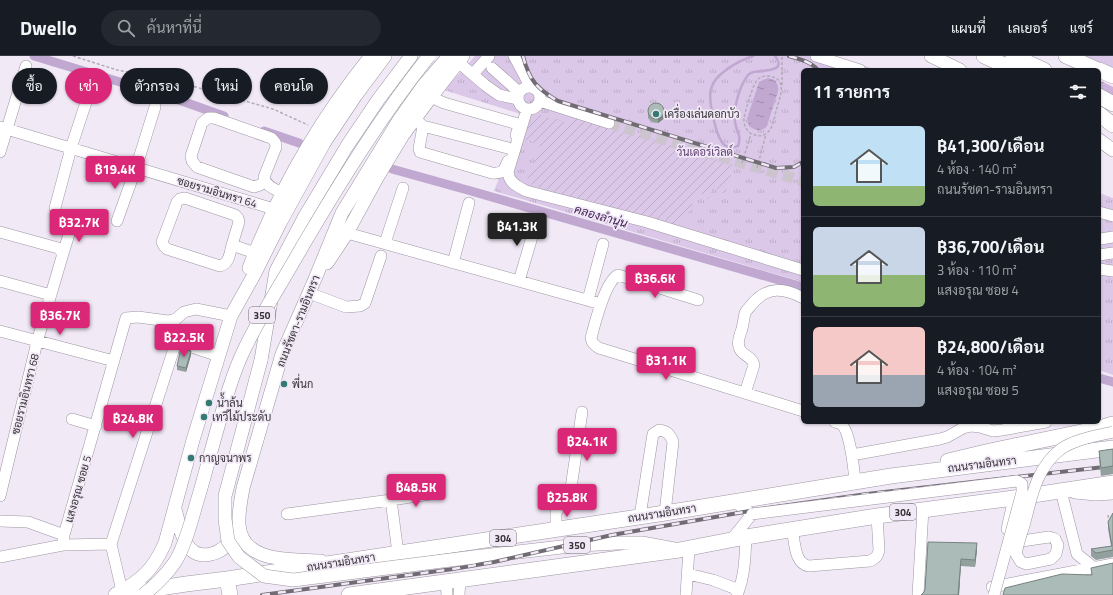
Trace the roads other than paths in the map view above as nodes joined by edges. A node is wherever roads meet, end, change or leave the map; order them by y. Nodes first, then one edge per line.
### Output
1 (371, 56) edge
2 (385, 56) edge
3 (400, 56) edge
4 (411, 56) edge
5 (429, 56) edge
6 (489, 56) edge
7 (816, 56) edge
8 (931, 56) edge
9 (984, 56) edge
10 (1013, 56) edge
11 (1066, 56) edge
12 (512, 57) edge
13 (457, 58) edge
14 (26, 66) dead end
15 (492, 68) dead end
16 (854, 68) edge
17 (956, 68) edge
18 (1011, 68) edge
19 (1040, 68) edge
20 (1094, 68) edge
21 (1101, 71) edge
22 (473, 74) junction
23 (1113, 76) edge
24 (530, 86) junction
25 (518, 95) junction
26 (431, 97) junction
27 (1101, 97) edge
28 (540, 101) junction
29 (85, 104) edge
30 (1113, 104) edge
31 (155, 107) dead end
32 (527, 109) junction
33 (1101, 109) edge
34 (1101, 116) edge
35 (1113, 117) edge
36 (419, 122) junction
37 (609, 123) tunnel mouth
38 (1113, 125) edge
39 (4, 128) edge
40 (1101, 141) edge
41 (71, 148) junction
42 (512, 149) junction
43 (1113, 150) edge
44 (0, 152) edge
45 (136, 168) junction
46 (265, 181) junction
47 (403, 188) dead end
48 (282, 192) junction
49 (469, 203) dead end
50 (55, 208) dead end
51 (274, 209) junction
52 (1101, 213) edge
53 (1113, 216) edge
54 (537, 220) dead end
55 (73, 221) dead end
56 (117, 221) dead end
57 (0, 232) edge
58 (347, 233) junction
59 (1113, 238) edge
60 (1101, 239) edge
61 (385, 244) junction
62 (603, 244) dead end
63 (232, 245) junction
64 (60, 252) junction
65 (255, 252) junction
66 (1113, 253) edge
67 (1101, 255) edge
68 (381, 256) dead end
69 (453, 263) junction
70 (801, 269) edge
71 (1101, 269) edge
72 (276, 271) junction
73 (1113, 271) edge
74 (315, 279) junction
75 (0, 281) edge
76 (519, 281) junction
77 (308, 293) junction
78 (50, 295) junction
79 (801, 297) edge
80 (588, 300) junction
81 (698, 300) dead end
82 (601, 304) junction
83 (231, 316) junction
84 (0, 331) edge
85 (37, 342) junction
86 (219, 356) junction
87 (114, 361) junction
88 (746, 393) junction
89 (801, 410) edge
90 (582, 412) dead end
91 (72, 419) dead end
92 (841, 424) edge
93 (1035, 424) edge
94 (1113, 424) edge
95 (96, 426) junction
96 (1113, 432) edge
97 (1113, 445) edge
98 (1113, 448) edge
99 (1093, 451) junction
100 (852, 456) junction
101 (891, 476) junction
102 (855, 481) junction
103 (1061, 490) junction
104 (1112, 491) edge
105 (437, 493) dead end
106 (0, 496) edge
107 (1014, 498) junction
108 (391, 500) junction
109 (733, 502) junction
110 (175, 508) junction
111 (923, 509) junction
112 (665, 513) junction
113 (287, 514) dead end
114 (752, 514) junction
115 (640, 516) junction
116 (877, 516) junction
117 (1025, 520) junction
118 (0, 521) edge
119 (239, 526) junction
120 (792, 529) junction
121 (556, 530) junction
122 (746, 537) junction
123 (64, 540) junction
124 (731, 540) junction
125 (111, 544) junction
126 (1007, 547) junction
127 (684, 549) junction
128 (398, 553) junction
129 (1077, 554) junction
130 (0, 557) edge
131 (338, 562) junction
132 (1113, 564) edge
133 (1093, 567) junction
134 (996, 570) junction
135 (1067, 572) junction
136 (688, 574) junction
137 (227, 579) junction
138 (453, 588) edge
139 (187, 590) edge
140 (992, 592) edge
141 (738, 593) edge
142 (117, 594) edge
143 (143, 595) edge
144 (230, 595) edge
145 (349, 595) edge
146 (686, 595) edge
147 (918, 595) edge

1 - 48 main road
2 - 83 main road, 350
3 - 72 main road
4 - 72 main road, ถนนรัชดา-รามอินทรา / 350
5 - 143 main road, 350, bridge
6 - 22 street
7 - 16 street
8 - 17 main road
9 - 18 highway
10 - 19 highway
11 - 20 highway
12 - 24 street
13 - 22 street
13 - 26 main road
13 - 74 main road, ถนนรัชดา-รามอินทรา
14 - 39 street
15 - 25 street
21 - 23 highway
22 - 25 street
24 - 25 street
24 - 28 street
25 - 32 street
26 - 36 main road
26 - 42 street
27 - 30 highway
28 - 32 street
28 - 37 street
29 - 41 street
31 - 45 street
32 - 70 street
33 - 35 street
34 - 38 highway
36 - 42 street
36 - 42 street
36 - 58 main road
39 - 41 street, ซอยรามอินทรา 64
39 - 44 street
40 - 43 main road
41 - 45 street, ซอยรามอินทรา 64
41 - 50 street
45 - 51 street, ซอยรามอินทรา 64
45 - 56 street
46 - 46 street
46 - 48 street
47 - 61 street
48 - 51 main road
49 - 69 street
51 - 65 main road
52 - 53 street
54 - 76 street
55 - 64 street, ซอยรามอินทรา 68
57 - 64 street
58 - 61 street
58 - 74 main road
59 - 60 street
61 - 69 street
62 - 80 street
63 - 63 street
63 - 65 street
64 - 78 street, ซอยรามอินทรา 68
65 - 83 main road
66 - 67 street
68 - 77 street
69 - 76 street
71 - 73 street
72 - 127 main road, ถนนรัชดา-รามอินทรา / 350, bridge
74 - 77 main road, ถนนรัชดา-รามอินทรา
75 - 78 street
76 - 80 street
77 - 119 main road, ถนนรัชดา-รามอินทรา
78 - 85 street, ซอยรามอินทรา 68
79 - 88 street
80 - 82 street
81 - 82 street
82 - 88 street
83 - 86 main road, 350
83 - 87 street, แสงอรุณ ซอย 5
84 - 85 street
85 - 87 street
85 - 106 street, ซอยรามอินทรา 68
86 - 110 main road, 350
86 - 125 street
87 - 95 street, แสงอรุณ ซอย 5
88 - 89 street
90 - 121 street
91 - 95 street
92 - 100 street
93 - 100 street
94 - 101 highway
95 - 123 street, แสงอรุณ ซอย 5
96 - 117 street, bridge
97 - 99 highway
98 - 99 highway, ถนนรามอินทรา / 304
99 - 101 highway, ถนนรามอินทรา / 304
100 - 102 street
101 - 102 highway, ถนนรามอินทรา / 304
102 - 109 highway, ถนนรามอินทรา / 304
103 - 104 highway, 304
103 - 107 highway, 304
103 - 129 street
105 - 108 street
107 - 111 highway, 304
107 - 134 street
108 - 113 street
108 - 128 street
109 - 112 highway, ถนนรามอินทรา / 304
109 - 114 street
110 - 119 main road
110 - 142 main road, 350
111 - 116 highway, 304
111 - 147 street
112 - 115 highway, ถนนรามอินทรา / 304
112 - 115 street
114 - 124 street
114 - 126 street, bridge
115 - 121 highway, ถนนรามอินทรา / 304
116 - 120 highway, 304
116 - 120 street
117 - 126 street, bridge
117 - 134 street, bridge
118 - 123 street
119 - 131 main road, ถนนรัชดา-รามอินทรา
120 - 122 highway, 304
121 - 128 highway, ถนนรามอินทรา / 304
122 - 124 highway, 304
122 - 141 street
123 - 125 street
123 - 130 street
124 - 127 highway, 304
125 - 142 street
126 - 140 street, bridge
127 - 136 street
127 - 138 highway, 304
128 - 131 highway, ถนนรามอินทรา / 304
129 - 133 street
129 - 135 street
131 - 137 highway, ถนนรามอินทรา / 304
132 - 133 street
133 - 135 street
134 - 140 street
135 - 140 street
136 - 141 street
136 - 146 street
137 - 139 highway, ถนนรามอินทรา / 304
137 - 144 highway
138 - 145 highway, 304
139 - 142 highway, ถนนรามอินทรา / 304

